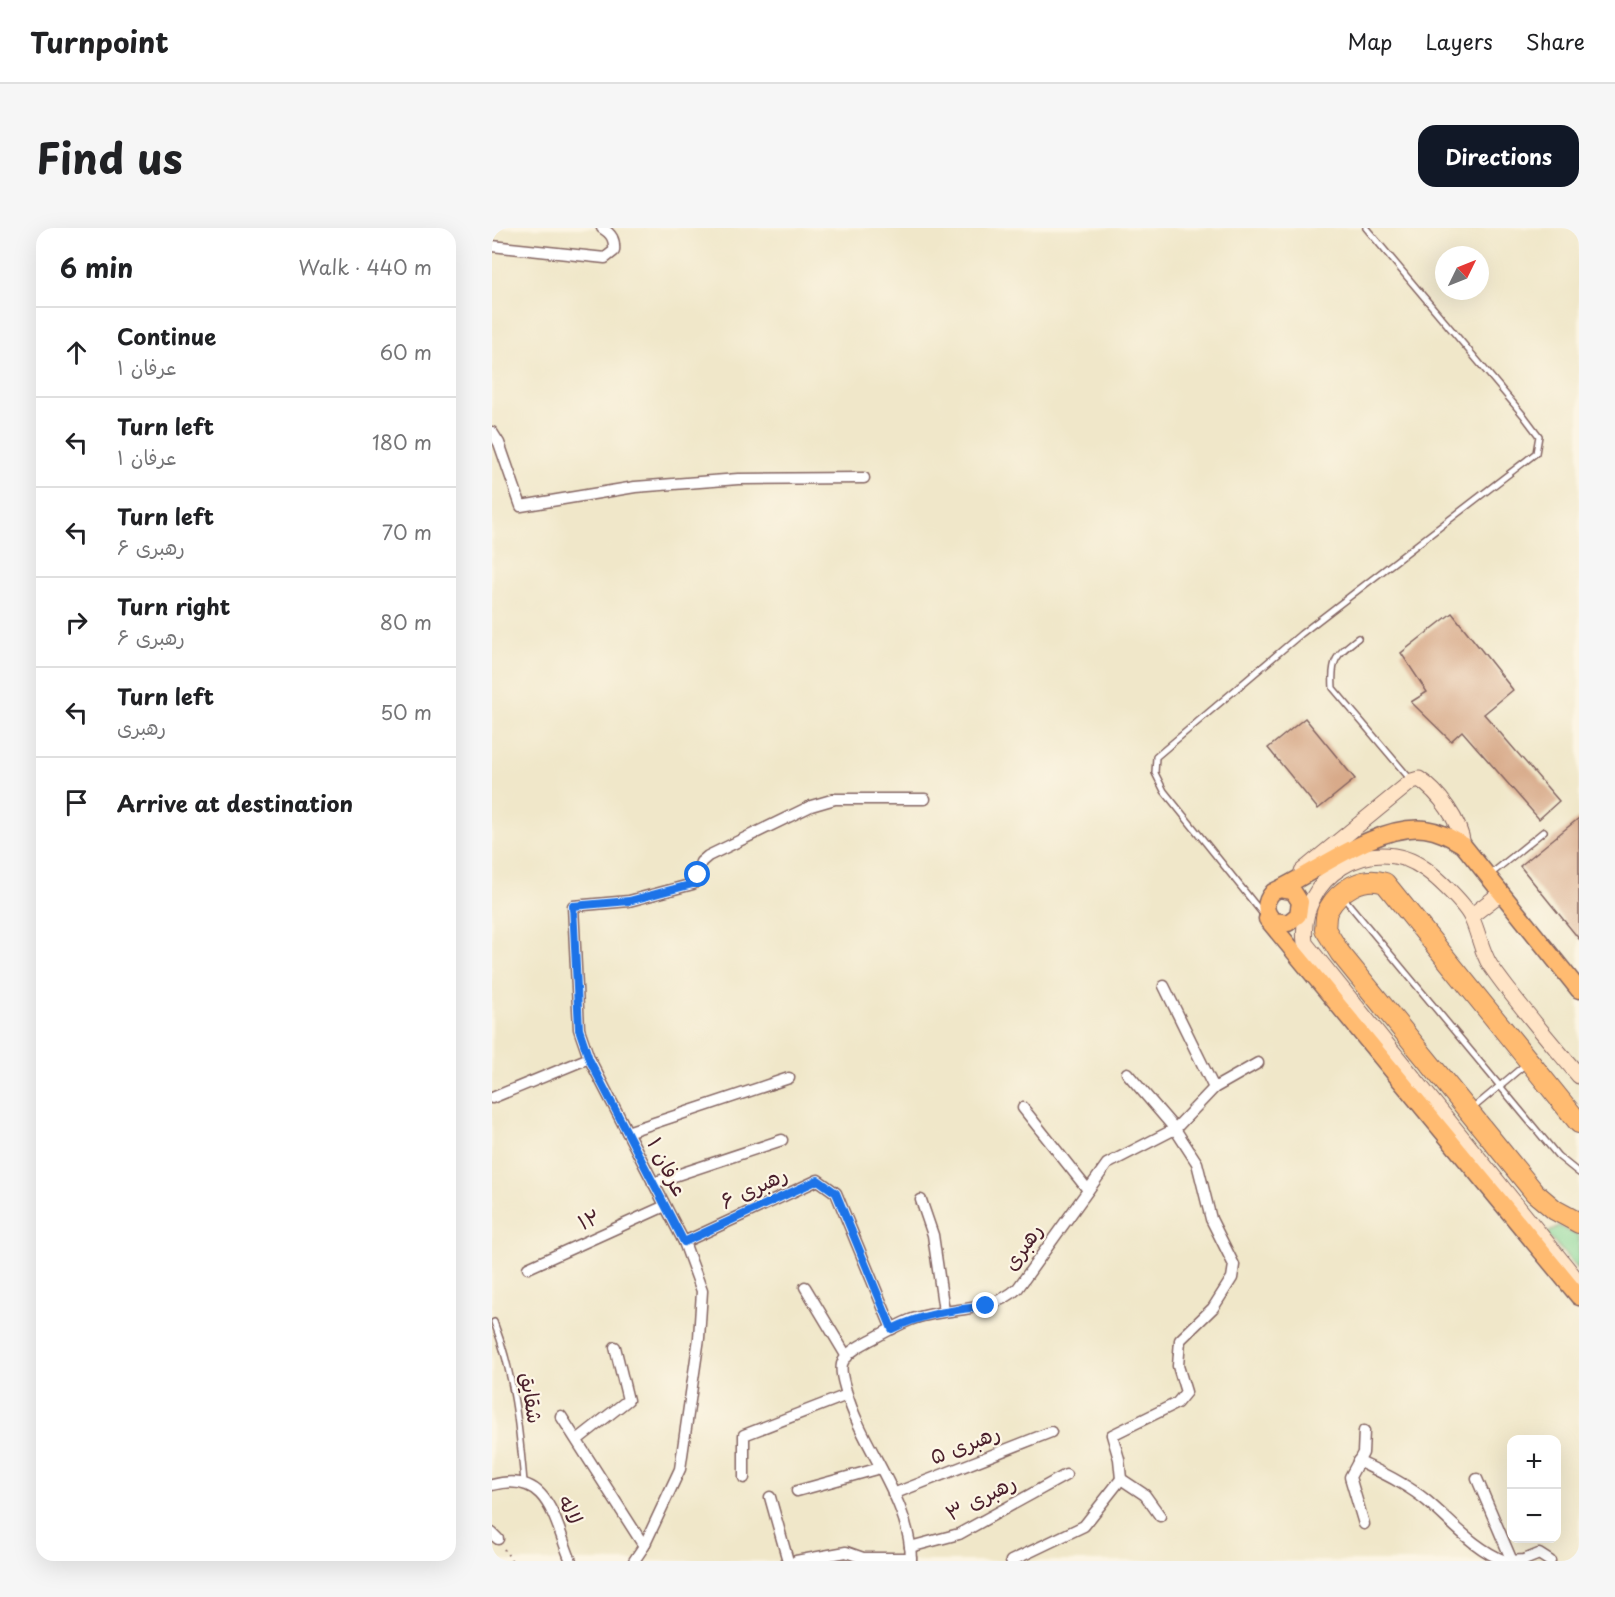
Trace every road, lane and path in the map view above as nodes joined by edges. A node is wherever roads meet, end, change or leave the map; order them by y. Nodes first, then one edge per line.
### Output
1 (602, 228) edge
2 (1366, 228) edge
3 (492, 246) edge
4 (492, 432) edge
5 (864, 478) dead end
6 (1358, 638) dead end
7 (1412, 782) junction
8 (925, 799) dead end
9 (1544, 831) dead end
10 (1463, 846) junction
11 (1488, 877) junction
12 (1279, 889) junction
13 (1501, 893) junction
14 (1342, 895) junction
15 (1471, 916) junction
16 (1268, 917) junction
17 (1164, 986) dead end
18 (1579, 990) edge
19 (589, 1059) junction
20 (1529, 1061) junction
21 (1258, 1063) dead end
22 (1127, 1073) dead end
23 (1579, 1076) edge
24 (789, 1078) dead end
25 (1500, 1086) junction
26 (1214, 1088) junction
27 (492, 1098) edge
28 (1023, 1108) dead end
29 (1470, 1110) junction
30 (1579, 1123) edge
31 (1174, 1129) junction
32 (627, 1132) junction
33 (782, 1140) dead end
34 (1579, 1173) edge
35 (653, 1183) junction
36 (1088, 1190) junction
37 (921, 1200) dead end
38 (666, 1206) junction
39 (1579, 1223) edge
40 (684, 1242) junction
41 (528, 1268) dead end
42 (1578, 1286) edge
43 (805, 1287) dead end
44 (944, 1311) junction
45 (494, 1322) dead end
46 (892, 1329) junction
47 (615, 1347) dead end
48 (847, 1358) junction
49 (848, 1395) junction
50 (561, 1416) dead end
51 (1364, 1431) dead end
52 (1051, 1432) dead end
53 (577, 1440) junction
54 (1358, 1461) junction
55 (880, 1468) junction
56 (1066, 1475) dead end
57 (744, 1478) dead end
58 (1121, 1479) junction
59 (1477, 1479) dead end
60 (525, 1482) junction
61 (492, 1485) edge
62 (797, 1491) dead end
63 (893, 1494) junction
64 (770, 1497) dead end
65 (1160, 1516) dead end
66 (1364, 1524) dead end
67 (644, 1546) junction
68 (911, 1555) edge
69 (571, 1561) edge
70 (634, 1561) edge
71 (788, 1561) edge
72 (796, 1561) edge
73 (1011, 1561) edge
74 (1505, 1561) edge
75 (1550, 1561) edge

1 - 3 street
2 - 16 lane
4 - 5 street
6 - 7 lane
7 - 10 main road
7 - 12 main road
8 - 19 street, عرفان ۱
9 - 11 lane
10 - 11 main road
10 - 12 main road
11 - 13 main road
12 - 16 main road
12 - 16 main road
13 - 15 main road
13 - 18 main road
14 - 20 highway
14 - 25 lane
14 - 29 highway
15 - 23 main road
15 - 42 main road
16 - 42 main road
17 - 26 street
19 - 27 street
19 - 32 street, عرفان ۱
20 - 25 lane
20 - 30 highway
21 - 26 street, رهبری
22 - 31 street
24 - 32 street
25 - 29 lane
25 - 34 lane
26 - 31 street, رهبری
28 - 36 street
29 - 39 highway
31 - 36 street, رهبری
31 - 58 street
32 - 35 street, عرفان ۱
33 - 35 street
35 - 38 street, عرفان ۱
36 - 44 street, رهبری
37 - 44 street
38 - 40 street, عرفان ۱
38 - 41 street, ۱۲
40 - 46 street, رهبری ۶
40 - 67 street, عرفان ۱
43 - 48 street
44 - 46 street, رهبری
45 - 60 lane, شقایق
46 - 48 street, رهبری
47 - 53 street
48 - 49 street
49 - 55 street
49 - 57 street
50 - 53 street
51 - 54 street
52 - 63 street, رهبری ۵
53 - 67 street
54 - 66 street
54 - 74 street
55 - 62 street
55 - 63 street
56 - 68 street, رهبری ۳
58 - 65 street
58 - 73 street
59 - 74 street
60 - 61 street
60 - 69 street, لاله
63 - 68 street
64 - 71 street
67 - 70 street, عرفان ۱
68 - 72 street, رهبری ۳
74 - 75 street

